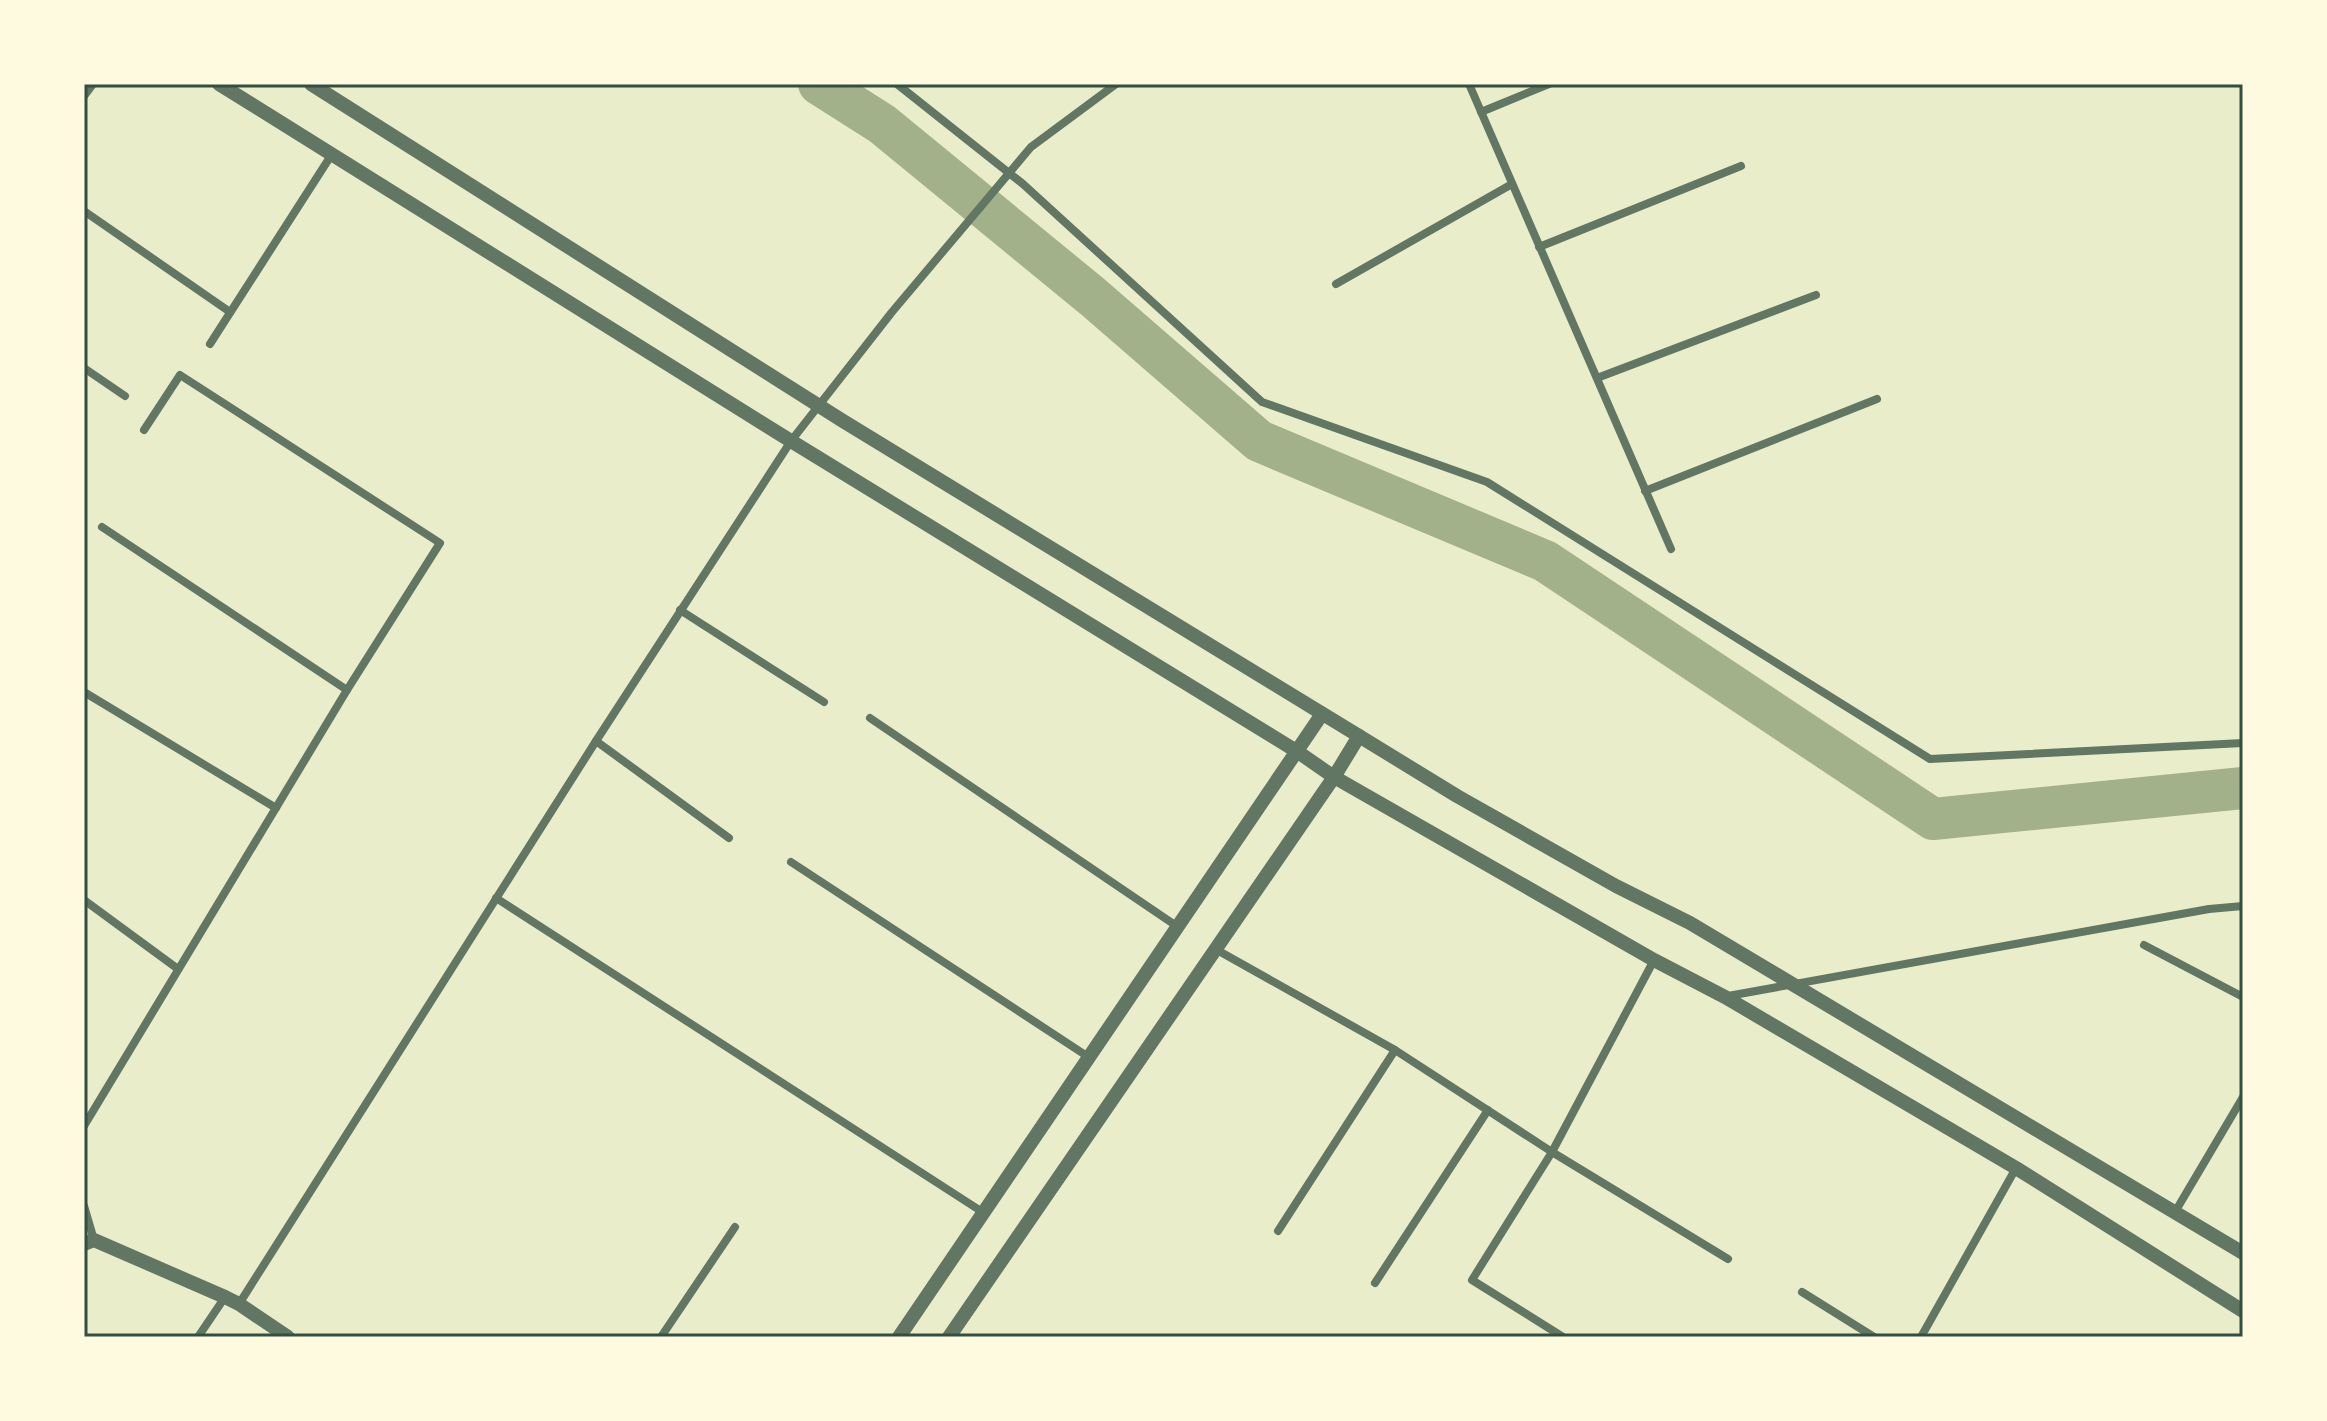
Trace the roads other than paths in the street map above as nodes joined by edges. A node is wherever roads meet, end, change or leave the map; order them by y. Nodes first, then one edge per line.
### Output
1 (93, 84) edge
2 (219, 84) edge
3 (311, 84) edge
4 (897, 84) edge
5 (1116, 84) edge
6 (1469, 84) edge
7 (1549, 84) edge
8 (84, 96) edge
9 (1481, 112) junction
10 (332, 154) junction
11 (1741, 166) dead end
12 (1512, 184) junction
13 (84, 211) edge
14 (1539, 247) junction
15 (1336, 284) dead end
16 (1816, 295) dead end
17 (230, 312) junction
18 (210, 344) dead end
19 (84, 368) edge
20 (1597, 378) junction
21 (125, 396) dead end
22 (1877, 399) dead end
23 (819, 406) junction
24 (144, 430) dead end
25 (791, 441) junction
26 (1645, 491) junction
27 (102, 527) dead end
28 (1671, 549) dead end
29 (680, 610) junction
30 (347, 690) junction
31 (84, 692) edge
32 (824, 702) dead end
33 (1322, 714) junction
34 (870, 718) dead end
35 (1359, 736) junction
36 (596, 741) junction
37 (2243, 743) edge
38 (1298, 752) junction
39 (1334, 777) junction
40 (276, 808) junction
41 (729, 838) dead end
42 (791, 862) dead end
43 (496, 898) junction
44 (84, 900) edge
45 (2243, 906) edge
46 (1179, 927) junction
47 (2144, 945) dead end
48 (1217, 950) junction
49 (1654, 960) junction
50 (178, 969) junction
51 (1793, 984) junction
52 (1725, 997) junction
53 (2243, 997) edge
54 (1395, 1050) junction
55 (1090, 1058) junction
56 (2243, 1097) edge
57 (1488, 1110) junction
58 (84, 1126) edge
59 (1552, 1152) junction
60 (2016, 1168) junction
61 (84, 1206) edge
62 (2175, 1212) junction
63 (984, 1213) junction
64 (735, 1227) dead end
65 (1278, 1231) dead end
66 (89, 1242) edge
67 (2241, 1249) edge
68 (1728, 1259) dead end
69 (1375, 1283) dead end
70 (1802, 1292) dead end
71 (225, 1297) junction
72 (239, 1304) junction
73 (2243, 1311) edge
74 (198, 1337) edge
75 (288, 1337) edge
76 (661, 1337) edge
77 (899, 1337) edge
78 (951, 1337) edge
79 (1563, 1337) edge
80 (1874, 1337) edge
81 (1921, 1337) edge

1 - 8 street
2 - 10 street
3 - 23 street
4 - 37 street
5 - 23 street
6 - 9 street
7 - 9 street
9 - 12 street
10 - 17 street
10 - 25 street
11 - 14 street
12 - 14 street
12 - 15 street
13 - 17 street
14 - 20 street
16 - 20 street
17 - 18 street
19 - 21 street
20 - 26 street
22 - 26 street
23 - 25 street
23 - 33 street
24 - 30 street
25 - 29 street
25 - 38 street
26 - 28 street
27 - 30 street
29 - 32 street
29 - 36 street
30 - 40 street
31 - 40 street
33 - 35 street
33 - 38 street
34 - 46 street
35 - 39 street
35 - 51 street
36 - 41 street
36 - 43 street
38 - 39 street
38 - 46 street
39 - 48 street
39 - 49 street
40 - 50 street
42 - 55 street
43 - 63 street
43 - 72 street
44 - 50 street
45 - 51 street
46 - 55 street
47 - 53 street
48 - 54 street
48 - 78 street
49 - 52 street
49 - 59 street
50 - 58 street
51 - 52 street
51 - 62 street
52 - 60 street
54 - 57 street
54 - 65 street
55 - 63 street
56 - 62 street
57 - 59 street
57 - 69 street
59 - 68 street
59 - 79 street
60 - 73 street
60 - 81 street
61 - 66 street
62 - 67 street
63 - 77 street
64 - 76 street
66 - 71 street
70 - 80 street
71 - 72 street
71 - 74 street
72 - 75 street

